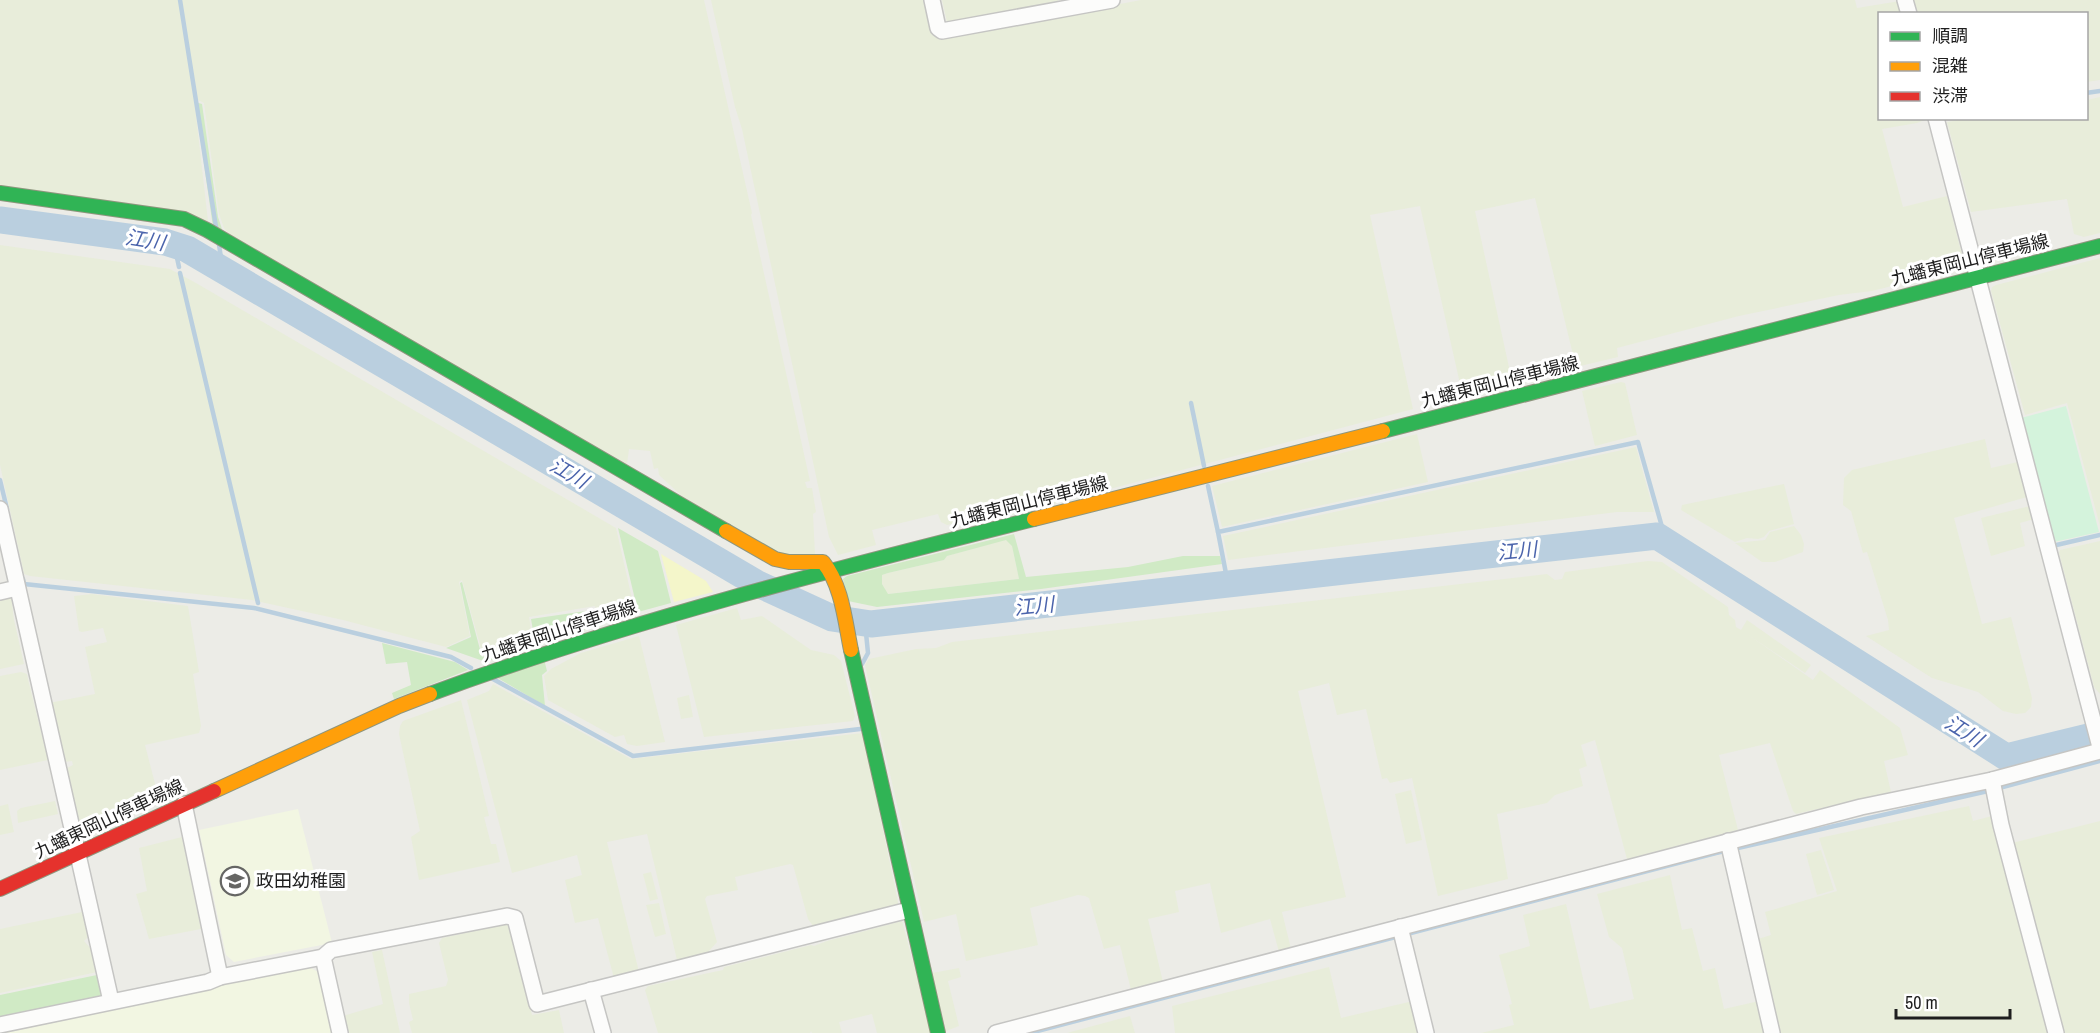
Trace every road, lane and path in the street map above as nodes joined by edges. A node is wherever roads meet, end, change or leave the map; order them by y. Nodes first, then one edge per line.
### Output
1 (932, 0) edge
2 (1112, 0) edge
3 (1937, 120) edge
4 (0, 194) edge
5 (2100, 246) edge
6 (1977, 277) junction
7 (0, 509) edge
8 (831, 572) junction
9 (17, 588) junction
10 (0, 592) edge
11 (2093, 706) edge
12 (2100, 749) edge
13 (1994, 787) junction
14 (184, 804) junction
15 (1729, 847) junction
16 (76, 854) junction
17 (0, 889) edge
18 (910, 914) junction
19 (1402, 932) junction
20 (323, 957) junction
21 (220, 977) junction
22 (592, 993) junction
23 (111, 1001) junction
24 (0, 1025) edge
25 (340, 1033) edge
26 (603, 1033) edge
27 (938, 1033) edge
28 (996, 1033) edge
29 (1426, 1033) edge
30 (1772, 1033) edge
31 (2056, 1033) edge

1 - 2 street
3 - 6 street
4 - 8 main road
5 - 6 main road, 九蟠東岡山停車場線
6 - 8 main road, 九蟠東岡山停車場線
6 - 11 street
7 - 9 street
8 - 14 main road, 九蟠東岡山停車場線
8 - 18 main road
9 - 10 street
9 - 16 street
11 - 12 street
12 - 13 street
13 - 15 street
13 - 31 street
14 - 16 main road, 九蟠東岡山停車場線
14 - 21 street
15 - 19 street
15 - 30 street
16 - 17 main road, 九蟠東岡山停車場線
16 - 23 street
18 - 22 street
18 - 27 main road
19 - 28 street
19 - 29 street
20 - 21 street
20 - 22 street
20 - 25 street
21 - 23 street
22 - 26 street
23 - 24 street

